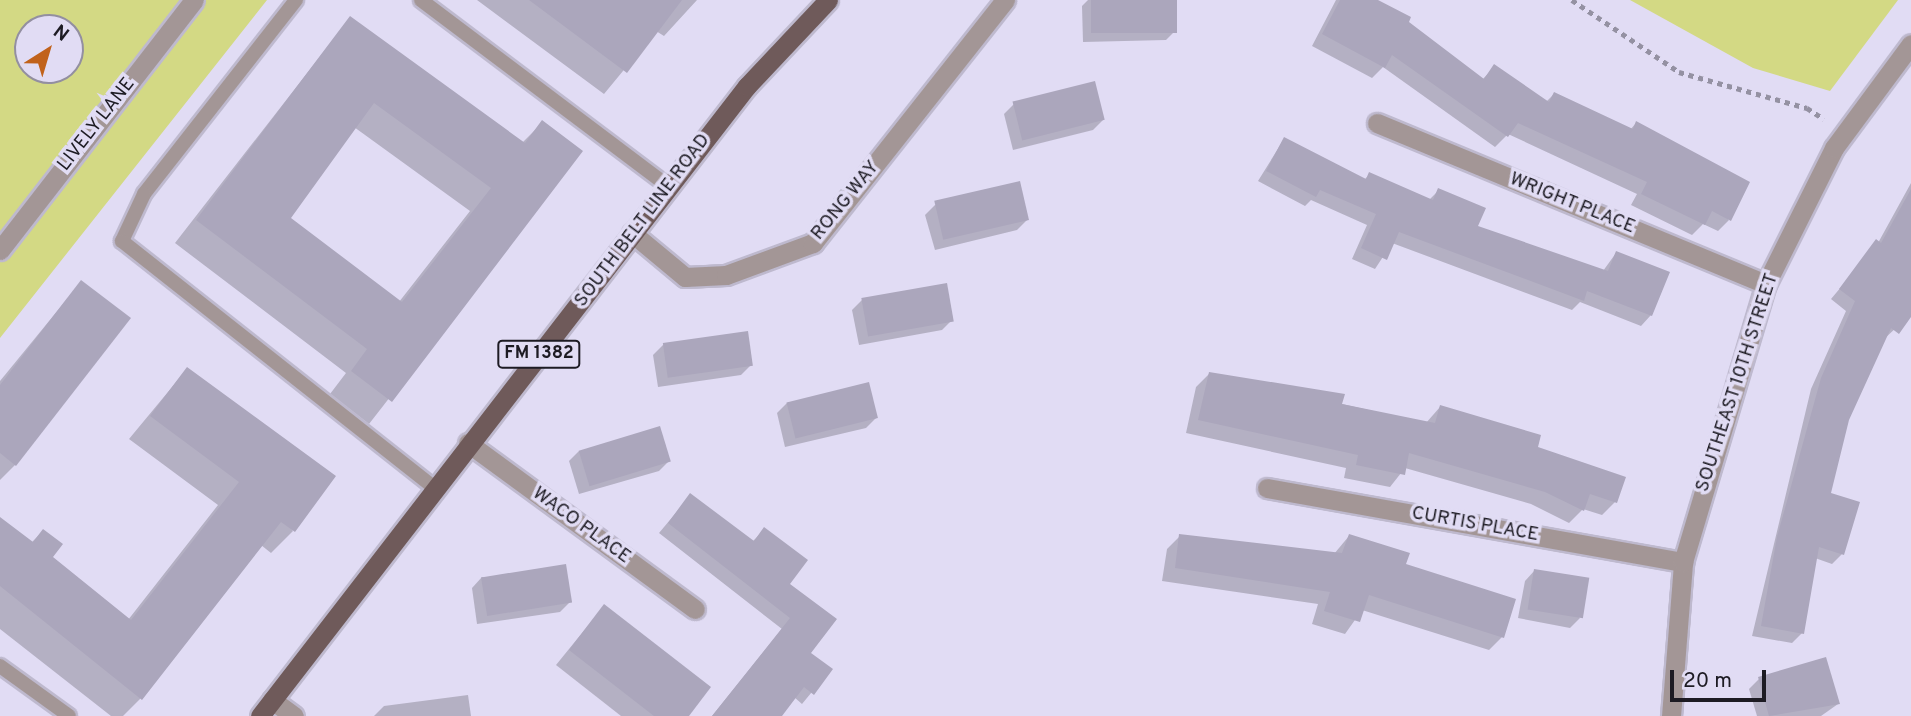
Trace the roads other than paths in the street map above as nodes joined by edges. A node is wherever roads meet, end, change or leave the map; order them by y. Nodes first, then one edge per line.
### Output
1 (194, 0) edge
2 (296, 0) edge
3 (421, 0) edge
4 (828, 0) edge
5 (1005, 0) edge
6 (1911, 44) edge
7 (1377, 123) dead end
8 (669, 187) junction
9 (632, 233) junction
10 (0, 250) edge
11 (1766, 284) junction
12 (468, 443) junction
13 (434, 487) junction
14 (1267, 488) dead end
15 (1683, 562) junction
16 (695, 609) dead end
17 (0, 666) edge
18 (272, 700) junction
19 (69, 716) edge
20 (260, 716) edge
21 (294, 716) edge
22 (1671, 716) edge

1 - 10 street, LIVELY LANE
2 - 13 lane
3 - 8 lane
4 - 8 main road, SOUTH BELT LINE ROAD / FM 1382
5 - 9 street, RONG WAY
6 - 11 street, SOUTHEAST 10TH STREET
7 - 11 street, WRIGHT PLACE
8 - 9 main road, SOUTH BELT LINE ROAD / FM 1382
9 - 12 main road, SOUTH BELT LINE ROAD / FM 1382
11 - 15 street, SOUTHEAST 10TH STREET
12 - 13 main road, SOUTH BELT LINE ROAD / FM 1382
12 - 16 street, WACO PLACE
13 - 18 main road, SOUTH BELT LINE ROAD / FM 1382
14 - 15 street, CURTIS PLACE
15 - 22 street, SOUTHEAST 10TH STREET
17 - 19 lane
18 - 20 main road, SOUTH BELT LINE ROAD / FM 1382
18 - 21 street

